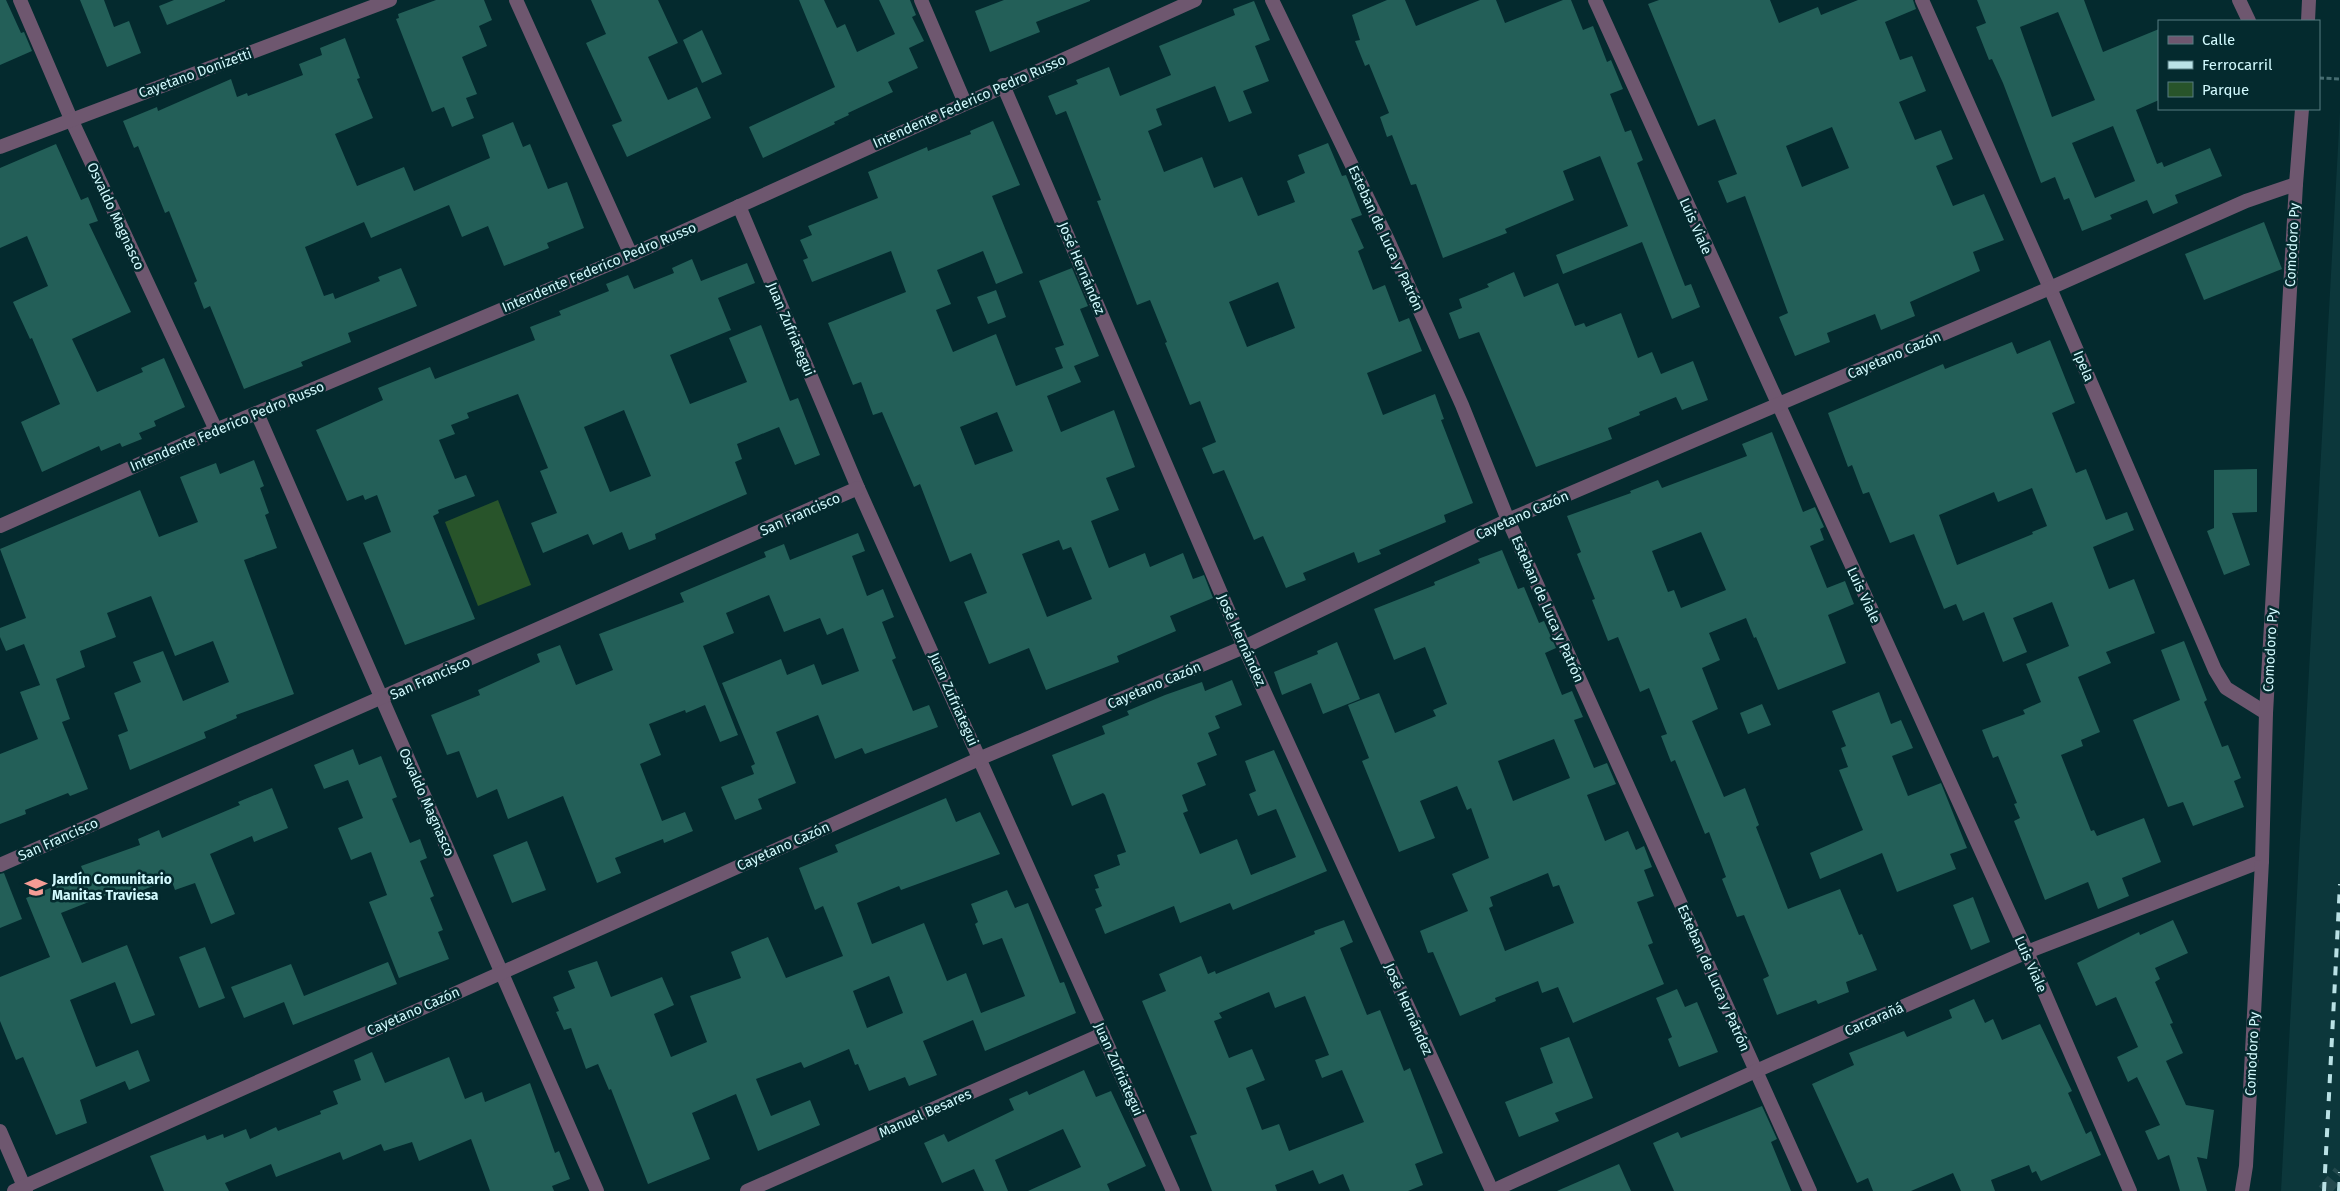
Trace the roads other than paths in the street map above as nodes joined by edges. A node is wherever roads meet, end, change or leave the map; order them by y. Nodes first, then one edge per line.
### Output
1 (20, 0) edge
2 (390, 0) edge
3 (516, 0) edge
4 (920, 0) edge
5 (1195, 0) edge
6 (1272, 0) edge
7 (1594, 0) edge
8 (1922, 0) edge
9 (2239, 0) edge
10 (2309, 0) edge
11 (2249, 20) edge
12 (2308, 20) edge
13 (1003, 85) junction
14 (964, 103) junction
15 (2302, 110) edge
16 (71, 119) junction
17 (0, 147) edge
18 (2296, 184) junction
19 (739, 206) junction
20 (631, 255) junction
21 (2050, 288) junction
22 (1777, 406) junction
23 (257, 413) junction
24 (216, 430) junction
25 (858, 488) junction
26 (1508, 520) junction
27 (0, 526) edge
28 (1244, 647) junction
29 (382, 699) junction
30 (2266, 712) junction
31 (981, 758) junction
32 (2262, 861) junction
33 (0, 865) edge
34 (2026, 952) junction
35 (502, 971) junction
36 (1103, 1034) junction
37 (1756, 1071) junction
38 (0, 1131) edge
39 (21, 1190) edge
40 (597, 1191) edge
41 (747, 1191) edge
42 (1173, 1191) edge
43 (1492, 1191) edge
44 (1810, 1191) edge
45 (2130, 1191) edge
46 (2242, 1191) edge

1 - 16 street, Osvaldo Magnasco
2 - 16 street, Cayetano Donizetti
3 - 20 street
4 - 14 street
5 - 13 street, Intendente Federico Pedro Russo
6 - 26 street, Esteban de Luca y Patrón
7 - 22 street, Luis Viale
8 - 21 street, Ipela
9 - 11 street
10 - 12 street
13 - 14 street, Intendente Federico Pedro Russo
13 - 28 street, José Hernández
14 - 19 street, Intendente Federico Pedro Russo
15 - 18 street, Comodoro Py
16 - 17 street, Cayetano Donizetti
16 - 24 street, Osvaldo Magnasco
18 - 21 street, Cayetano Cazón
18 - 30 street, Comodoro Py
19 - 20 street, Intendente Federico Pedro Russo
19 - 25 street, Juan Zufriategui
20 - 23 street, Intendente Federico Pedro Russo
21 - 22 street, Cayetano Cazón
21 - 30 street, Ipela
22 - 26 street, Cayetano Cazón
22 - 34 street, Luis Viale
23 - 24 street, Intendente Federico Pedro Russo
23 - 29 street, Osvaldo Magnasco
24 - 27 street, Intendente Federico Pedro Russo
25 - 29 street, San Francisco
25 - 31 street, Juan Zufriategui
26 - 28 street, Cayetano Cazón
26 - 37 street, Esteban de Luca y Patrón
28 - 31 street, Cayetano Cazón
28 - 43 street, José Hernández
29 - 33 street, San Francisco
29 - 35 street, Osvaldo Magnasco
30 - 32 street, Comodoro Py
31 - 35 street, Cayetano Cazón
31 - 36 street, Juan Zufriategui
32 - 34 street, Carcarañá
32 - 46 street, Comodoro Py
34 - 37 street, Carcarañá
34 - 45 street, Luis Viale
35 - 39 street, Cayetano Cazón
35 - 40 street, Osvaldo Magnasco
36 - 41 street, Manuel Besares
36 - 42 street, Juan Zufriategui
37 - 43 street, Carcarañá
37 - 44 street, Esteban de Luca y Patrón
38 - 39 street

